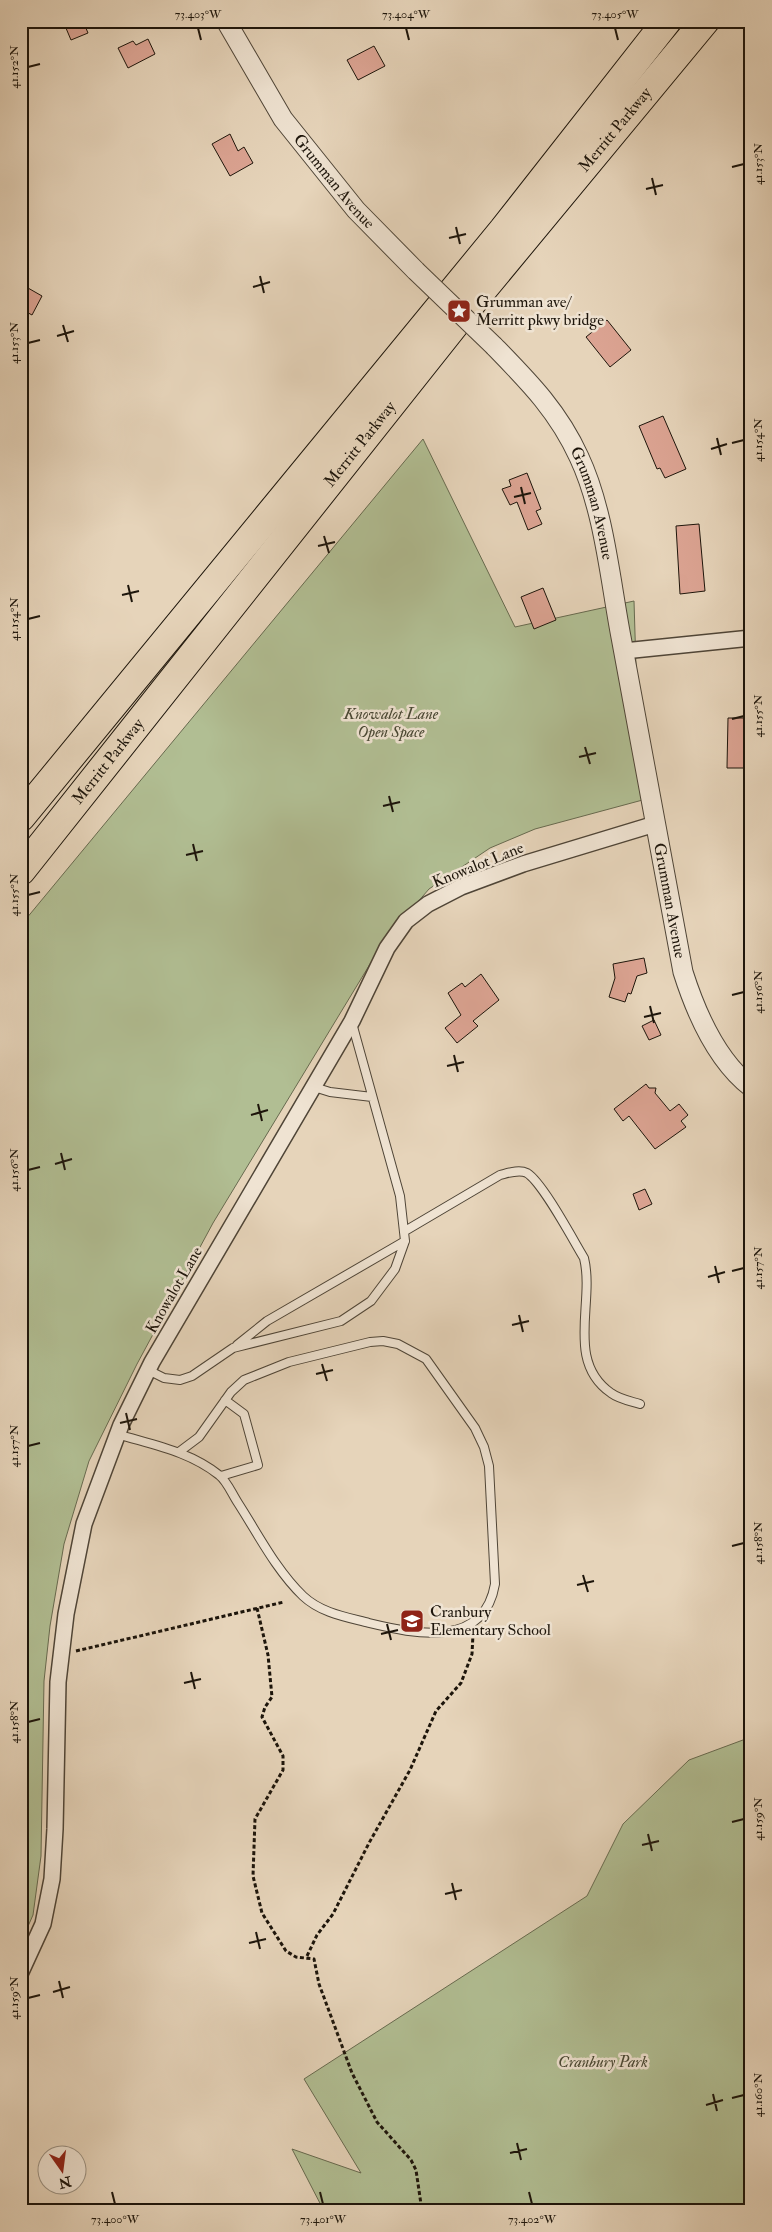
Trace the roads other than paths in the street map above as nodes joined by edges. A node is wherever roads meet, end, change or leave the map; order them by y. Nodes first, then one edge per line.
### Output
1 (226, 21) edge
2 (666, 21) edge
3 (705, 21) edge
4 (751, 638) edge
5 (624, 651) junction
6 (21, 817) edge
7 (655, 824) junction
8 (21, 871) edge
9 (352, 1021) junction
10 (314, 1087) junction
11 (751, 1087) edge
12 (372, 1097) junction
13 (405, 1231) junction
14 (405, 1241) junction
15 (233, 1348) junction
16 (148, 1370) junction
17 (225, 1400) junction
18 (640, 1404) dead end
19 (117, 1434) junction
20 (179, 1452) junction
21 (221, 1476) junction
22 (21, 1972) edge

1 - 5 street, Grumman Avenue, bridge
2 - 6 highway, Merritt Parkway
3 - 8 highway, Merritt Parkway
4 - 5 street
5 - 7 street, Grumman Avenue
7 - 9 street, Knowalot Lane
7 - 11 street, Grumman Avenue
9 - 10 street, Knowalot Lane
9 - 12 lane
10 - 12 lane
10 - 16 street, Knowalot Lane
12 - 13 lane
13 - 14 lane
13 - 18 lane
14 - 15 lane
14 - 15 lane
15 - 16 lane
16 - 19 street, Knowalot Lane
17 - 20 lane
17 - 21 lane
17 - 21 lane
19 - 20 lane
19 - 22 street, Knowalot Lane
20 - 21 lane

